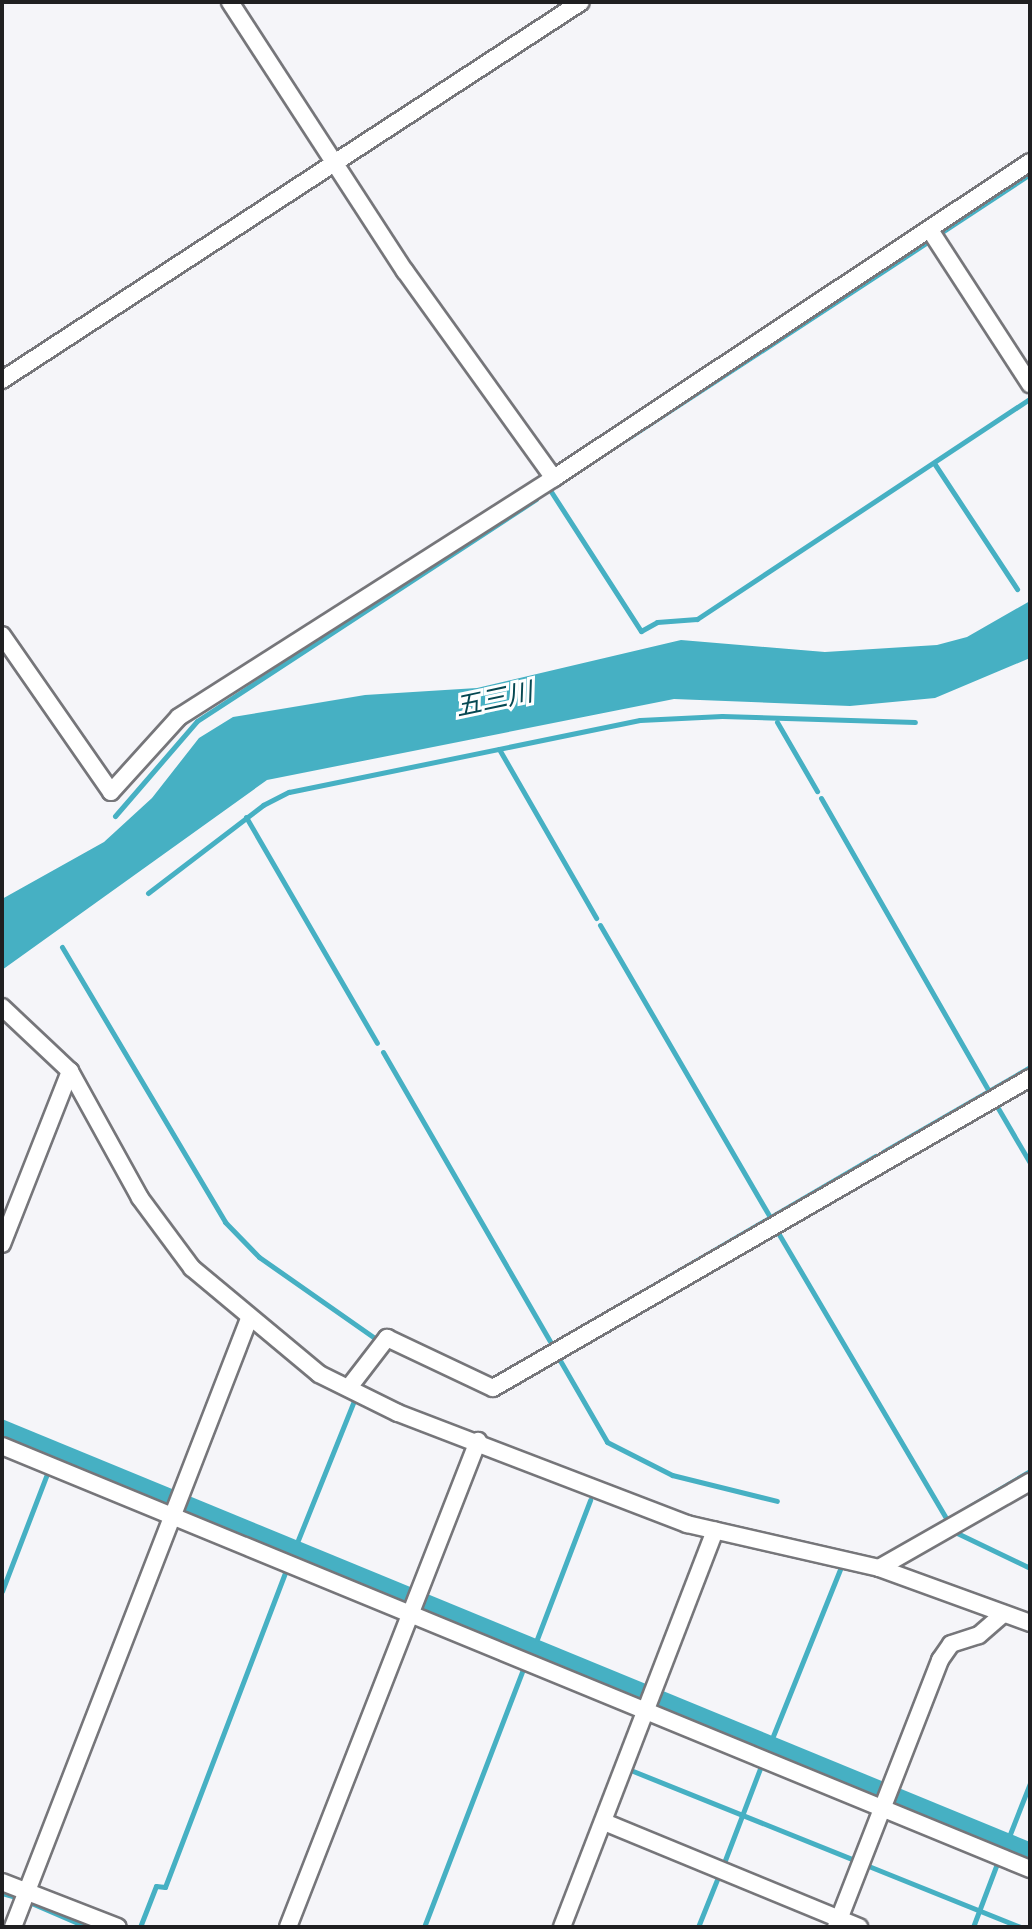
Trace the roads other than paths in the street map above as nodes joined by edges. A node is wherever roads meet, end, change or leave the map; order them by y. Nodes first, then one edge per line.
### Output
1 (230, 2) edge
2 (581, 2) edge
3 (1030, 162) edge
4 (334, 163) junction
5 (930, 230) junction
6 (2, 380) edge
7 (1030, 384) edge
8 (554, 478) junction
9 (2, 635) edge
10 (2, 1007) edge
11 (70, 1071) junction
12 (1030, 1078) edge
13 (2, 1244) edge
14 (249, 1319) junction
15 (350, 1386) junction
16 (478, 1441) junction
17 (2, 1446) edge
18 (1030, 1482) edge
19 (172, 1515) junction
20 (715, 1531) junction
21 (879, 1568) junction
22 (409, 1614) junction
23 (1003, 1614) junction
24 (1030, 1623) edge
25 (646, 1711) junction
26 (883, 1810) junction
27 (604, 1822) junction
28 (1030, 1869) edge
29 (2, 1882) edge
30 (27, 1892) junction
31 (838, 1923) edge
32 (13, 1927) edge
33 (118, 1927) edge
34 (288, 1927) edge
35 (562, 1927) edge
36 (859, 1927) edge

1 - 4 street
2 - 4 street
3 - 5 street
4 - 6 street
4 - 8 street
5 - 7 street
5 - 8 street
8 - 9 street
10 - 11 street
11 - 13 street
11 - 14 street
12 - 15 street
14 - 15 street
14 - 19 street
15 - 16 street
16 - 20 street
16 - 22 street
17 - 19 street
18 - 21 street
19 - 22 street
19 - 30 street
20 - 21 street
20 - 25 street
21 - 23 street
22 - 25 street
22 - 34 street
23 - 24 street
23 - 26 street
25 - 26 street
25 - 27 street
26 - 28 street
26 - 31 street
27 - 31 street
27 - 35 street
29 - 30 street
30 - 32 street
30 - 33 street
31 - 36 street

